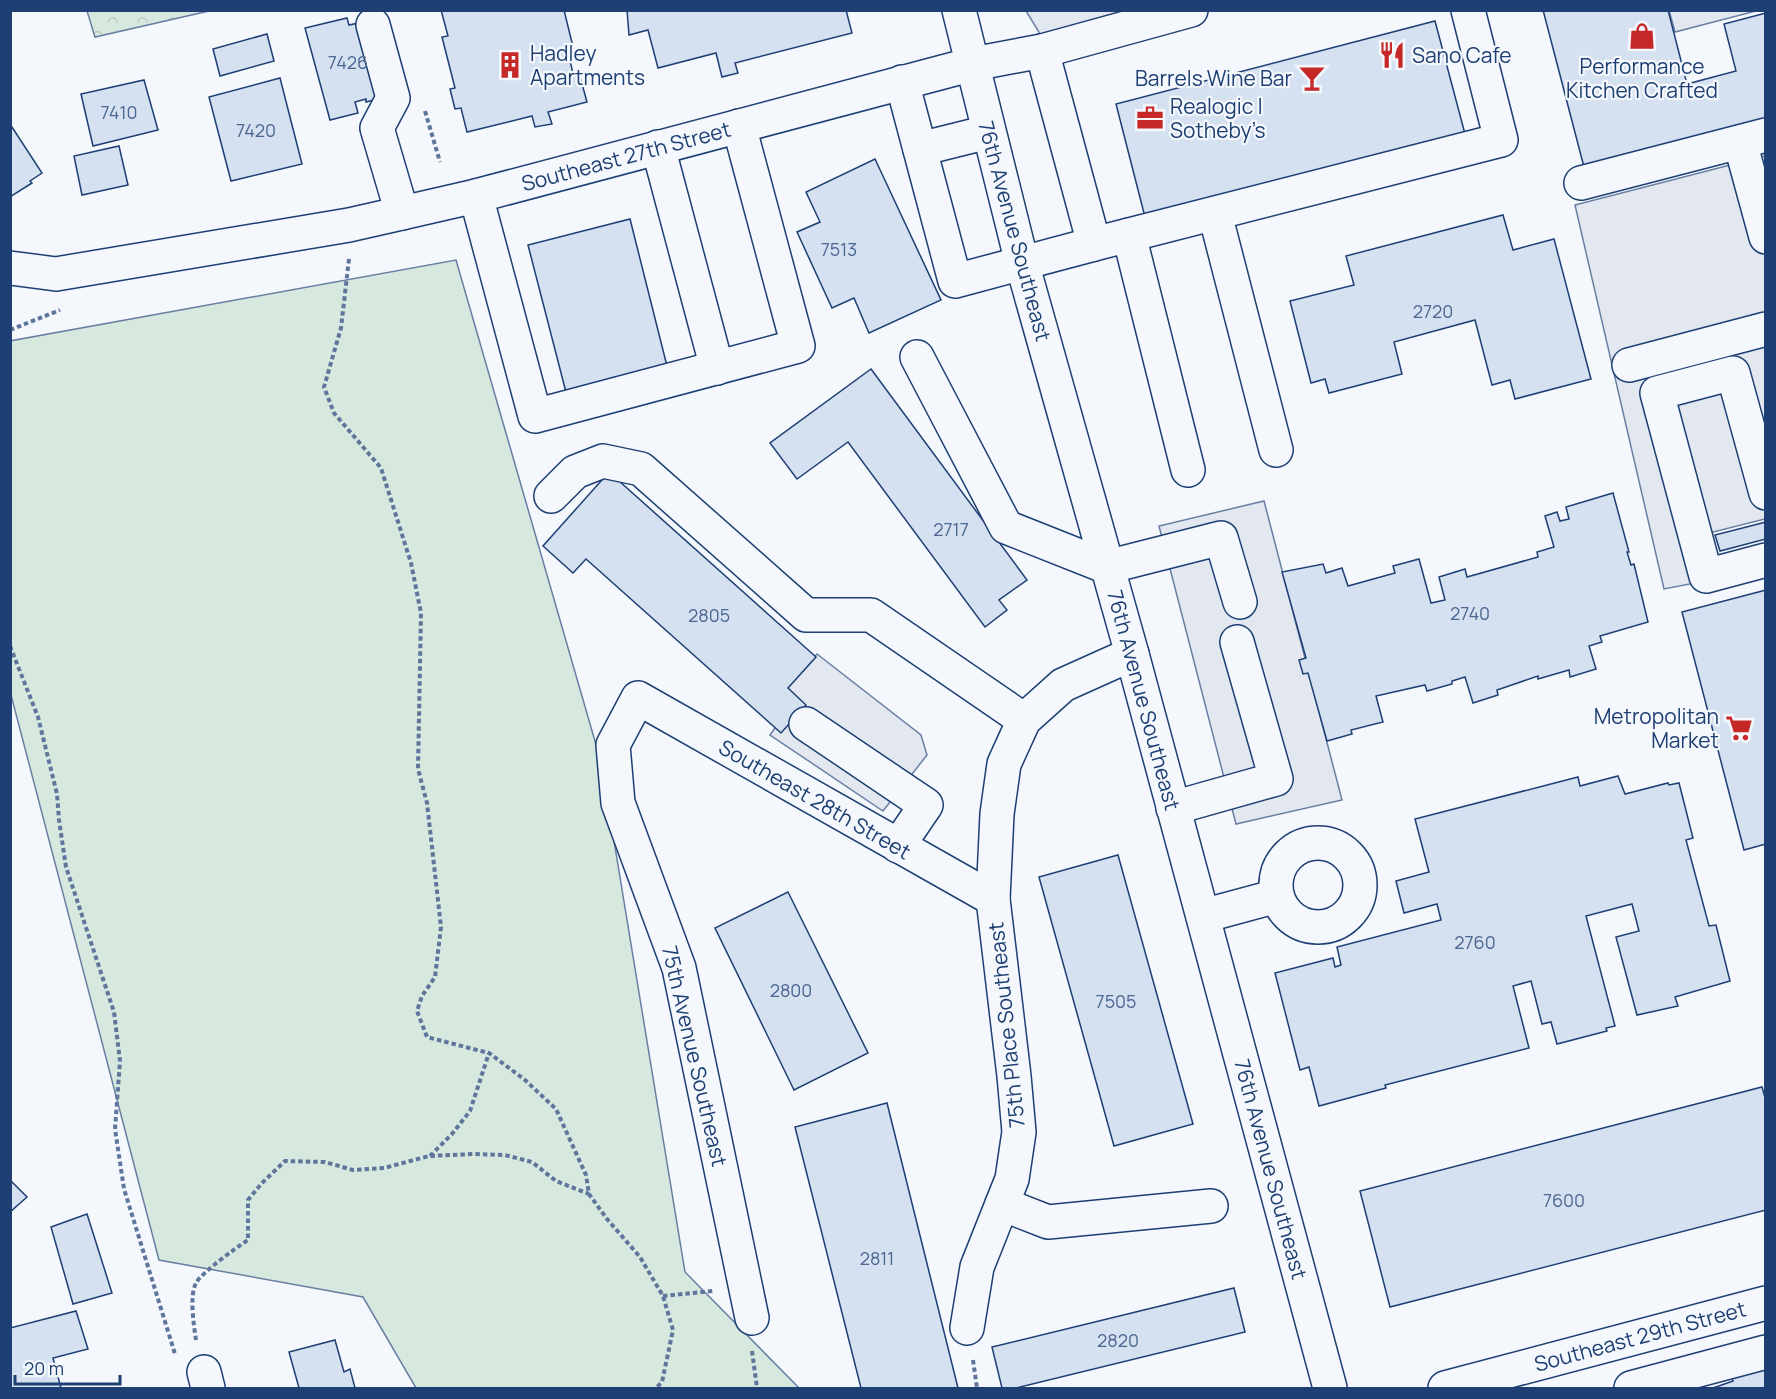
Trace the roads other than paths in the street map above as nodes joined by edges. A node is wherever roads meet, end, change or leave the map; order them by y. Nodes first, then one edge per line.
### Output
1 (959, 10) edge
2 (1191, 10) edge
3 (1468, 10) edge
4 (373, 25) dead end
5 (1042, 51) junction
6 (974, 64) junction
7 (902, 82) junction
8 (739, 126) junction
9 (988, 132) junction
10 (1753, 138) edge
11 (658, 147) junction
12 (920, 149) junction
13 (1581, 183) dead end
14 (476, 196) junction
15 (402, 213) junction
16 (1215, 214) junction
17 (1129, 235) junction
18 (1766, 237) edge
19 (1094, 244) junction
20 (1022, 263) junction
21 (10, 268) edge
22 (1766, 329) edge
23 (917, 357) dead end
24 (1629, 365) dead end
25 (717, 368) junction
26 (1276, 450) dead end
27 (1188, 470) dead end
28 (1766, 493) edge
29 (551, 496) dead end
30 (1766, 560) edge
31 (1107, 567) junction
32 (1240, 602) dead end
33 (1237, 642) dead end
34 (1132, 654) junction
35 (638, 698) joint
36 (1024, 720) junction
37 (806, 723) dead end
38 (1173, 808) junction
39 (898, 846) junction
40 (1277, 896) dead end
41 (993, 899) junction
42 (1203, 916) junction
43 (1002, 1204) junction
44 (1211, 1206) dead end
45 (1766, 1303) edge
46 (752, 1318) dead end
47 (968, 1328) dead end
48 (1766, 1352) edge
49 (1330, 1389) edge
50 (1445, 1389) edge
51 (1631, 1389) edge

1 - 6 street, 76th Avenue Southeast
2 - 5 street, Southeast 27th Street
3 - 16 street
4 - 15 street
5 - 6 street, Southeast 27th Street
5 - 19 street
6 - 7 street, Southeast 27th Street
6 - 9 street, 76th Avenue Southeast
7 - 8 street, Southeast 27th Street
7 - 12 street
8 - 11 street, Southeast 27th Street
8 - 25 street
9 - 12 street
9 - 20 street, 76th Avenue Southeast
10 - 13 street
10 - 18 street
11 - 14 street, Southeast 27th Street
11 - 25 street
12 - 20 street
14 - 15 street, Southeast 27th Street
14 - 25 street
15 - 21 street, Southeast 27th Street
16 - 17 street
16 - 26 street
17 - 19 street
17 - 27 street
19 - 20 street
20 - 31 street, 76th Avenue Southeast
22 - 24 street
23 - 31 street
28 - 30 street
29 - 36 street
31 - 32 street
31 - 34 street, 76th Avenue Southeast
33 - 38 street
34 - 36 street
34 - 38 street, 76th Avenue Southeast
35 - 39 street, Southeast 28th Street
35 - 46 street, 75th Avenue Southeast
36 - 41 street, 75th Place Southeast
37 - 39 street
38 - 42 street, 76th Avenue Southeast
39 - 41 street, Southeast 28th Street
40 - 42 street
41 - 43 street, 75th Place Southeast
42 - 49 street, 76th Avenue Southeast
43 - 44 street
43 - 47 street, 75th Place Southeast
45 - 50 street, Southeast 29th Street
48 - 51 street

